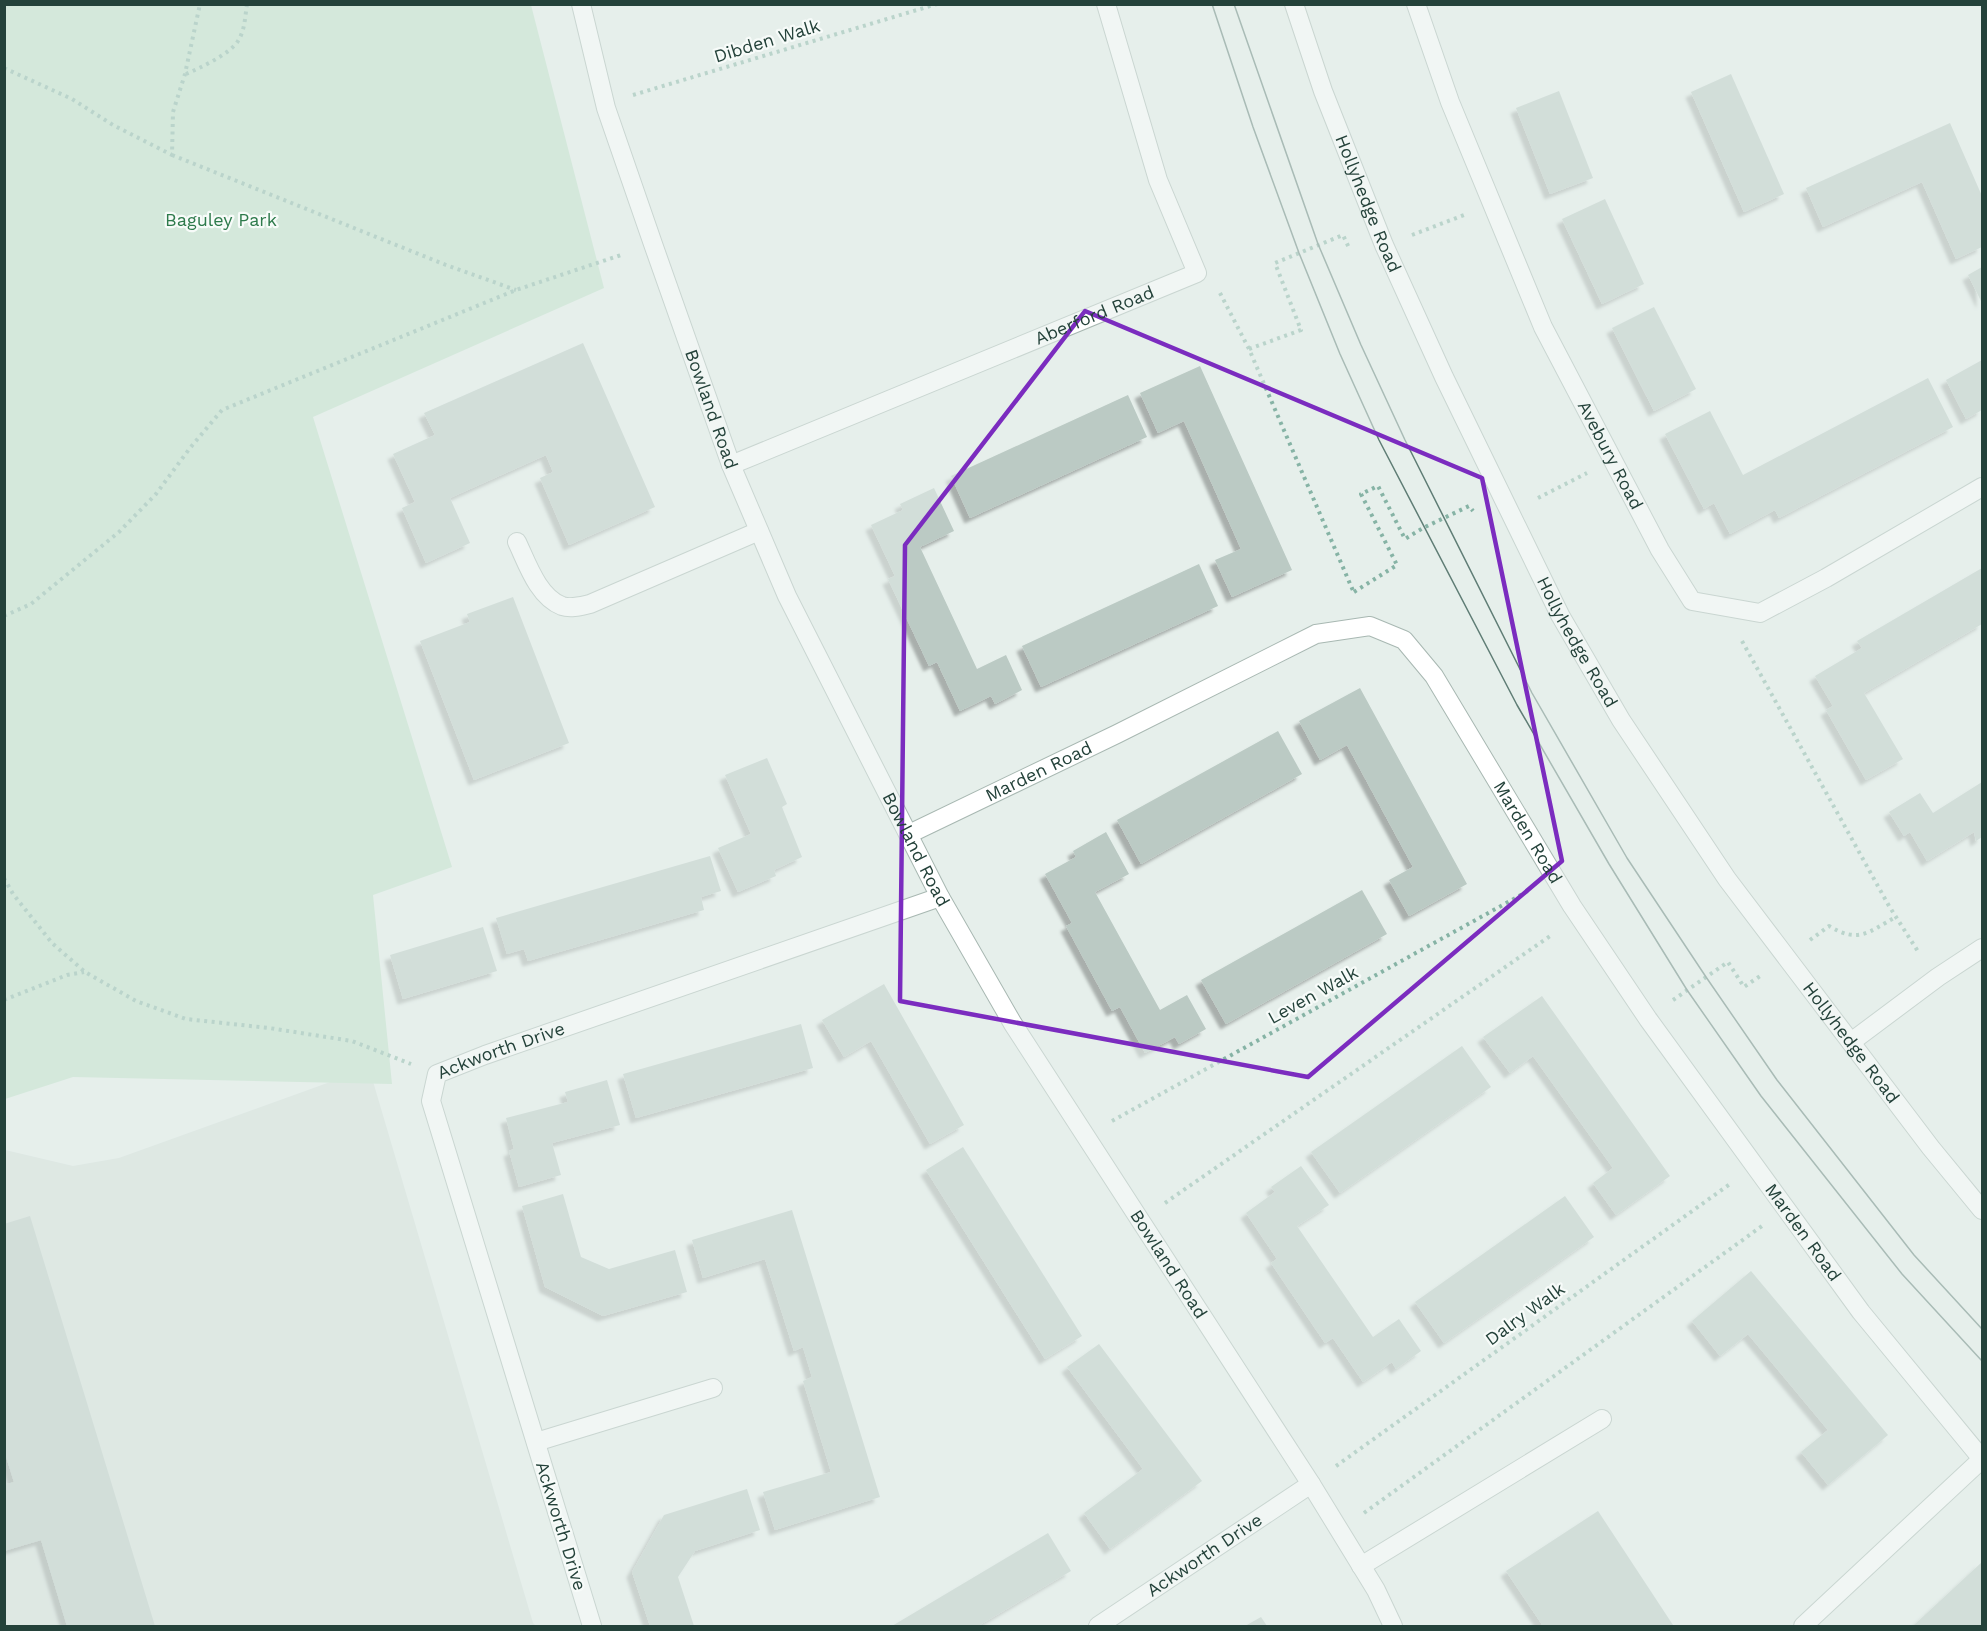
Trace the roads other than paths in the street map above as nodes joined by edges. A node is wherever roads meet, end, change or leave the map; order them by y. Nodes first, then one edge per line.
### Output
1 (581, 4) edge
2 (1106, 4) edge
3 (1294, 4) edge
4 (1416, 4) edge
5 (730, 465) junction
6 (1983, 487) edge
7 (759, 531) junction
8 (517, 542) dead end
9 (909, 834) junction
10 (940, 897) junction
11 (1983, 948) edge
12 (1851, 1042) junction
13 (1983, 1210) edge
14 (713, 1388) dead end
15 (1602, 1419) dead end
16 (536, 1442) junction
17 (1983, 1459) edge
18 (1311, 1484) junction
19 (1361, 1566) junction
20 (592, 1626) edge
21 (1098, 1626) edge
22 (1393, 1626) edge
23 (1803, 1626) edge

1 - 5 street, Bowland Road
2 - 5 street, Aberford Road
3 - 12 street, Hollyhedge Road
4 - 6 street, Avebury Road
5 - 7 street, Bowland Road
7 - 8 street
7 - 9 street, Bowland Road
9 - 10 street, Bowland Road
9 - 17 street, Marden Road
10 - 16 street, Ackworth Drive
10 - 18 street, Bowland Road
11 - 12 street
12 - 13 street, Hollyhedge Road
14 - 16 street
15 - 19 street
16 - 20 street, Ackworth Drive
17 - 23 street
18 - 19 street, Bowland Road
18 - 21 street, Ackworth Drive
19 - 22 street, Bowland Road

